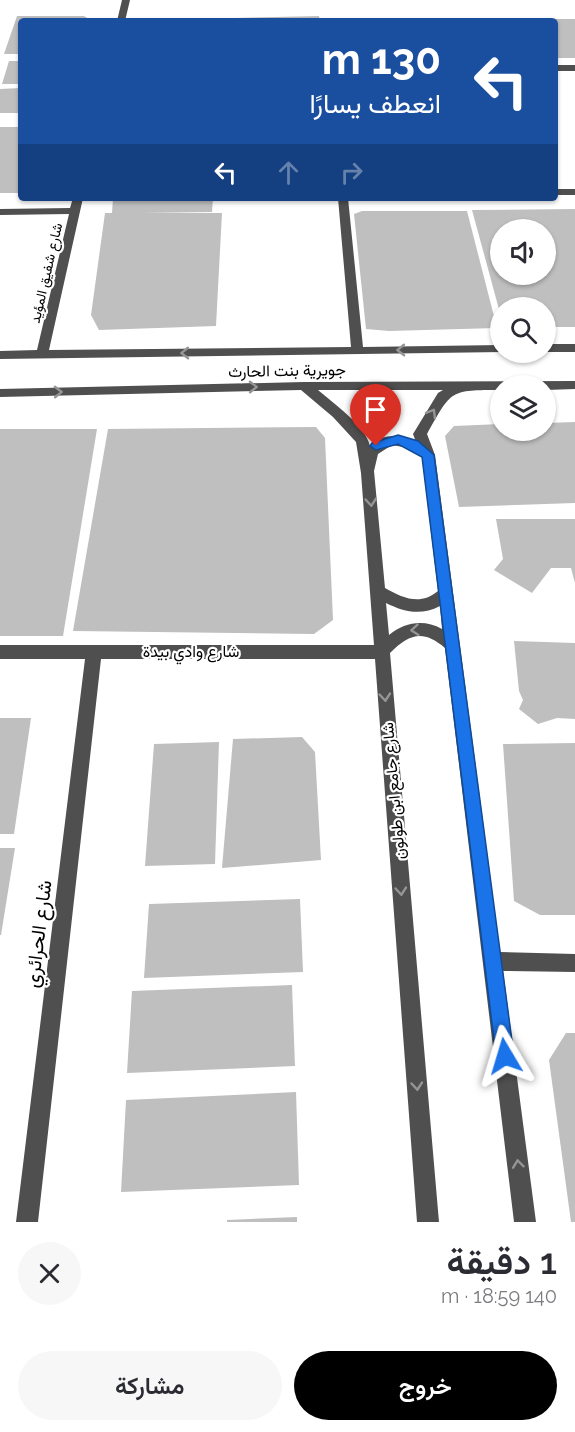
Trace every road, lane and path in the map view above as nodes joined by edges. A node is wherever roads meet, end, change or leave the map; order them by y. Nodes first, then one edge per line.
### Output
1 (126, 0) edge
2 (122, 18) edge
3 (558, 68) edge
4 (575, 68) edge
5 (558, 192) edge
6 (575, 192) edge
7 (77, 201) edge
8 (343, 201) edge
9 (75, 211) junction
10 (0, 212) edge
11 (556, 348) edge
12 (575, 348) edge
13 (490, 349) edge
14 (357, 351) junction
15 (42, 355) junction
16 (0, 356) edge
17 (575, 385) edge
18 (304, 386) junction
19 (461, 386) junction
20 (0, 393) edge
21 (428, 455) junction
22 (368, 473) junction
23 (379, 592) junction
24 (446, 593) junction
25 (452, 645) junction
26 (94, 651) junction
27 (0, 652) edge
28 (381, 652) junction
29 (493, 961) junction
30 (575, 963) edge
31 (27, 1222) edge
32 (428, 1222) edge
33 (525, 1222) edge

1 - 2 street
3 - 4 street
5 - 6 street
7 - 9 street, شارع شفيق المؤيد
8 - 14 street
9 - 10 street
9 - 15 street, شارع شفيق المؤيد
11 - 12 street
13 -> 14 street, جويرية بنت الحارث
14 -> 15 street, جويرية بنت الحارث
15 - 16 street, جويرية بنت الحارث
17 - 19 street, جويرية بنت الحارث
18 - 19 street, جويرية بنت الحارث
20 -> 18 street, جويرية بنت الحارث
18 - 22 street, شارع جامع ابن طولون
21 -> 19 street
21 - 22 street
21 - 24 street
22 -> 23 street, شارع جامع ابن طولون
23 - 24 street
23 - 28 street, شارع جامع ابن طولون
24 - 25 street
25 -> 28 street
25 - 29 street
26 - 27 street, شارع وادي بيدة
26 - 28 street, شارع وادي بيدة
26 - 31 street, شارع الحرائري
28 -> 32 street, شارع جامع ابن طولون
29 - 30 street
33 -> 29 street

